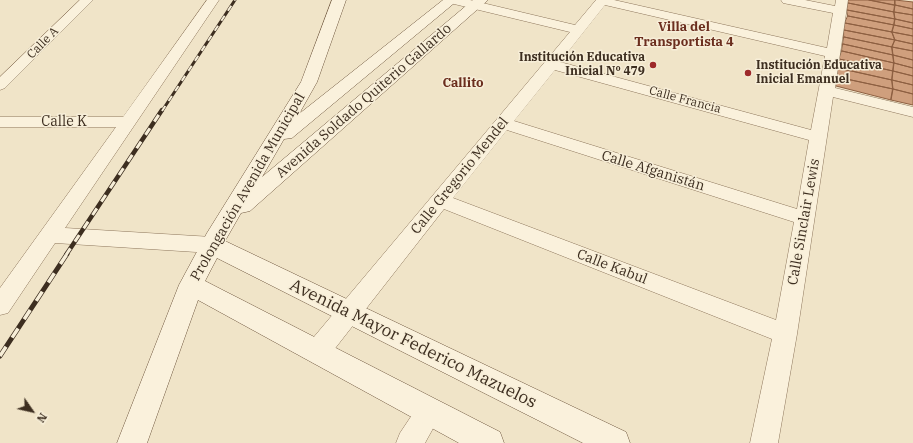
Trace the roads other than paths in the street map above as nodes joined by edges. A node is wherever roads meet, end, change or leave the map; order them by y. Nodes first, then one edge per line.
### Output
1 (87, 0) edge
2 (213, 0) edge
3 (339, 0) edge
4 (453, 0) edge
5 (602, 0) edge
6 (787, 0) edge
7 (478, 3) edge
8 (841, 5) edge
9 (578, 30) junction
10 (833, 54) junction
11 (551, 64) junction
12 (0, 86) edge
13 (826, 90) junction
14 (913, 112) edge
15 (0, 122) edge
16 (128, 122) junction
17 (503, 123) junction
18 (818, 137) junction
19 (274, 142) junction
20 (440, 200) junction
21 (229, 217) junction
22 (804, 218) junction
23 (50, 235) junction
24 (212, 245) junction
25 (191, 285) junction
26 (0, 306) edge
27 (349, 312) junction
28 (785, 334) junction
29 (317, 352) junction
30 (430, 412) junction
31 (132, 443) edge
32 (410, 443) edge
33 (488, 443) edge
34 (615, 443) edge
35 (764, 443) edge

1 - 12 street, Calle A
2 - 16 street
3 - 19 street, Prolongación Avenida Municipal
4 - 7 street
4 - 19 street, Avenida Soldado Quiterio Gallardo
5 - 9 street, Calle Gregorio Mendel
5 - 10 street
6 - 8 street
7 - 9 street
7 - 21 street, Avenida Soldado Quiterio Gallardo
8 - 10 street, Calle Sinclair Lewis
9 - 11 street, Calle Gregorio Mendel
10 - 13 street, Calle Sinclair Lewis
11 - 17 street, Calle Gregorio Mendel
11 - 18 street, Calle Francia
13 - 14 street
13 - 18 street, Calle Sinclair Lewis
15 - 16 street, Calle K
16 - 23 street
17 - 20 street, Calle Gregorio Mendel
17 - 22 street, Calle Afganistán
18 - 22 street, Calle Sinclair Lewis
19 - 21 street, Prolongación Avenida Municipal
20 - 27 street, Calle Gregorio Mendel
20 - 28 street, Calle Kabul
21 - 24 street, Prolongación Avenida Municipal
22 - 28 street, Calle Sinclair Lewis
23 - 24 street
23 - 26 street
24 - 25 street, Prolongación Avenida Municipal
24 - 27 street, Avenida Mayor Federico Mazuelos
25 - 29 street
25 - 31 street, Prolongación Avenida Municipal
27 - 29 street, Calle Gregorio Mendel
27 - 34 street, Avenida Mayor Federico Mazuelos
28 - 35 street, Calle Sinclair Lewis
29 - 30 street
30 - 32 street
30 - 33 street

